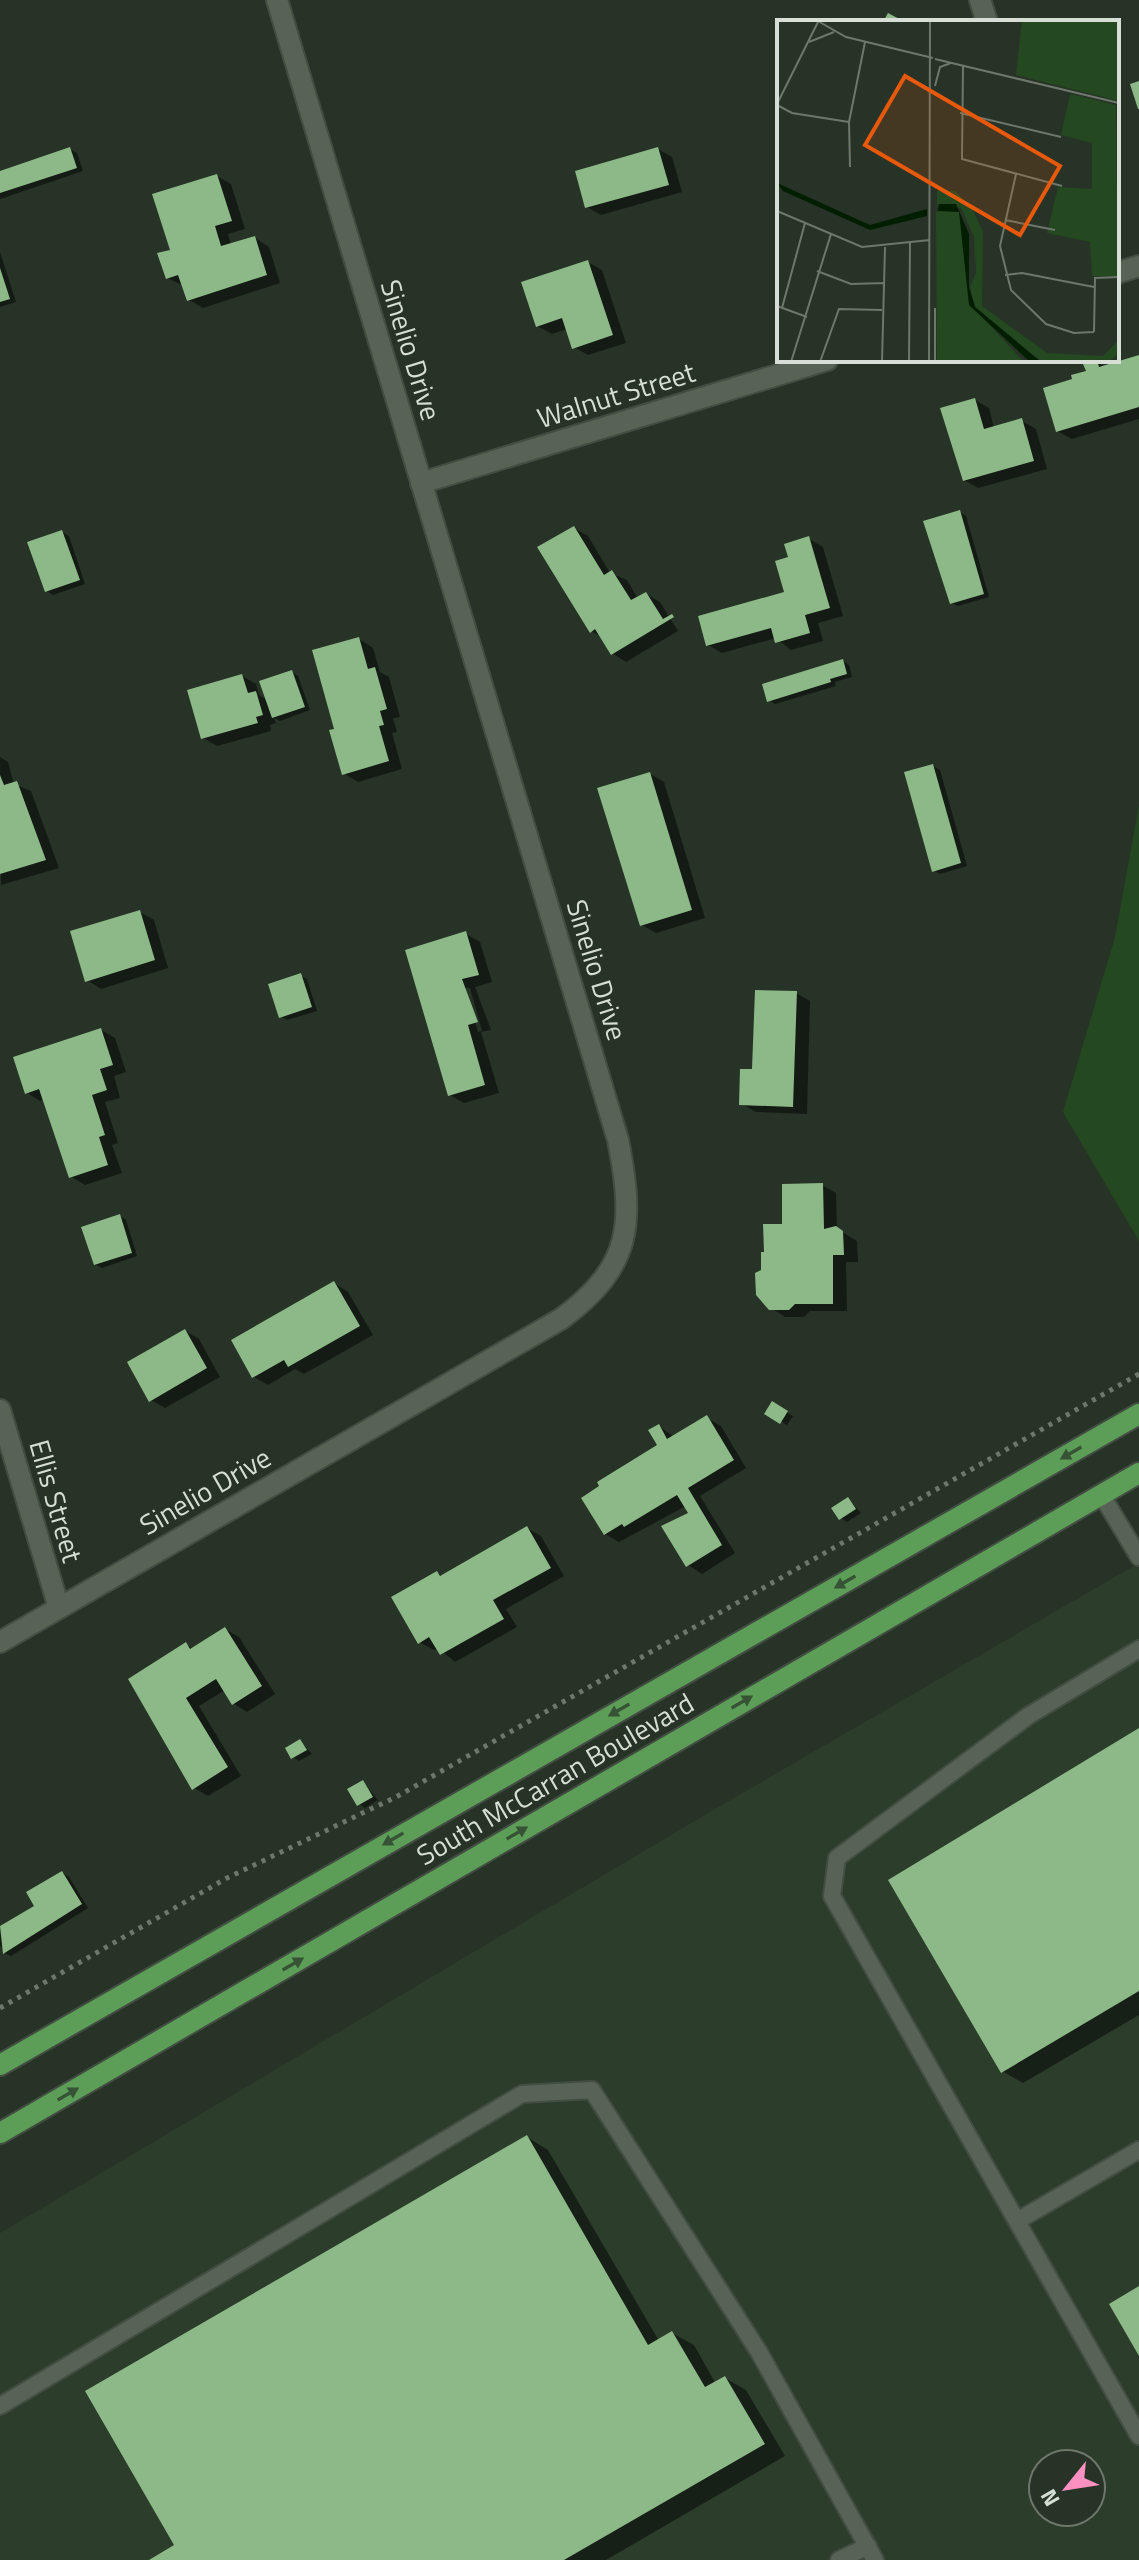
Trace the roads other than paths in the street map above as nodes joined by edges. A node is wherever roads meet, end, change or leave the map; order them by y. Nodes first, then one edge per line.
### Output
1 (277, 0) edge
2 (980, 0) edge
3 (986, 20) edge
4 (1139, 266) edge
5 (1119, 272) edge
6 (820, 362) edge
7 (421, 483) junction
8 (0, 1410) edge
9 (1139, 1414) edge
10 (1139, 1473) edge
11 (1101, 1494) junction
12 (1139, 1557) edge
13 (59, 1608) junction
14 (0, 1642) edge
15 (1139, 1649) edge
16 (0, 2065) edge
17 (0, 2133) edge
18 (1139, 2150) edge
19 (1017, 2221) junction
20 (0, 2406) edge
21 (1139, 2436) edge
22 (871, 2553) edge
23 (839, 2560) edge

1 - 7 street, Sinelio Drive
2 - 3 street
4 - 5 street
6 - 7 street, Walnut Street
7 - 13 street, Sinelio Drive
8 - 13 street, Ellis Street
9 -> 16 main road, South McCarran Boulevard
10 - 11 main road, South McCarran Boulevard
11 - 12 lane
17 -> 11 main road, South McCarran Boulevard
13 - 14 street, Sinelio Drive
15 - 19 lane
18 - 19 lane
19 - 21 lane
20 - 22 lane
22 - 23 lane

